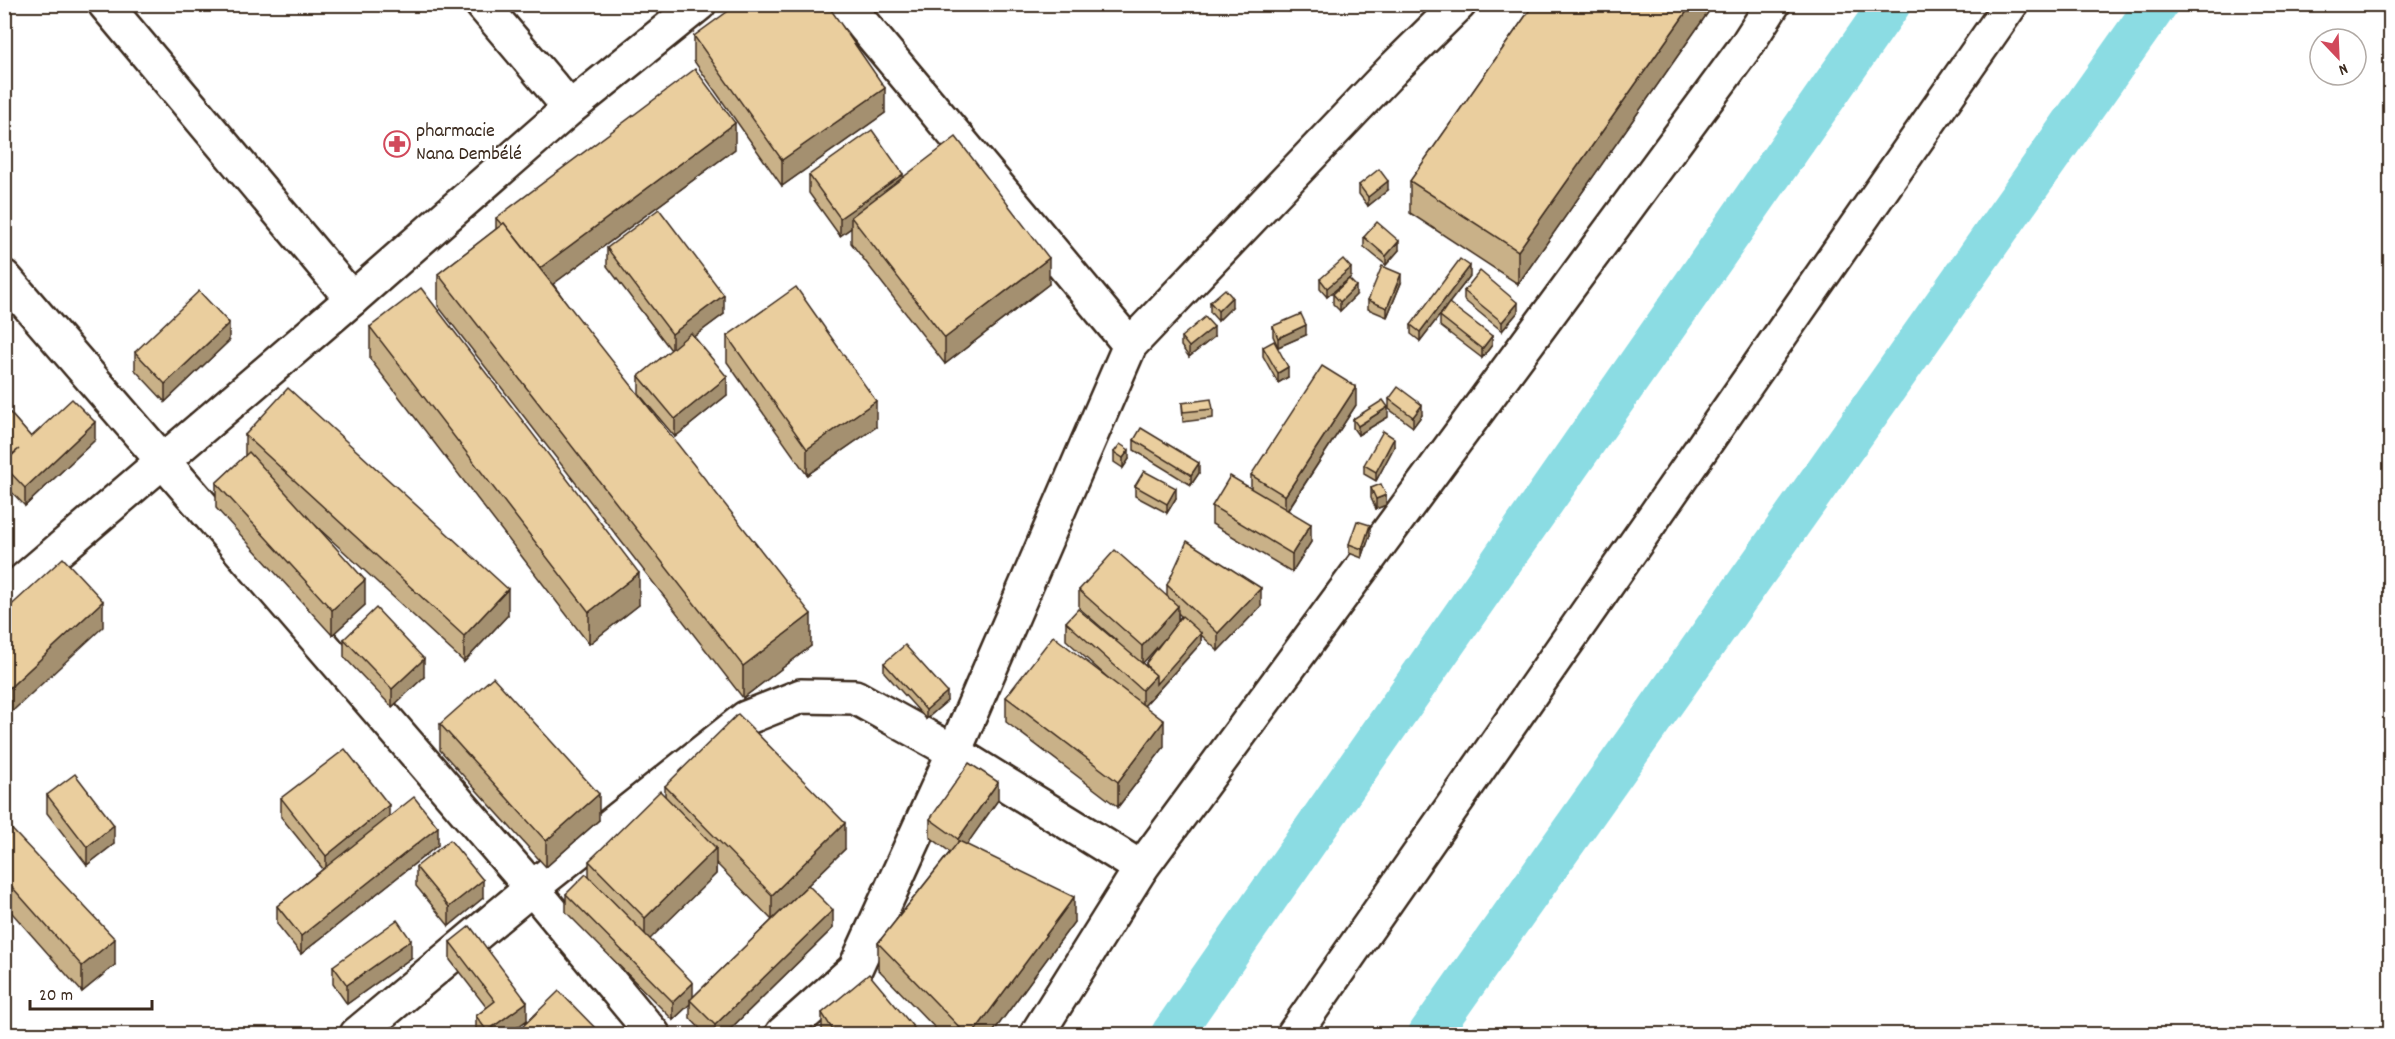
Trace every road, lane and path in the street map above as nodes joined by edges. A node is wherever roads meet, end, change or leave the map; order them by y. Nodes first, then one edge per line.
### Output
1 (105, 4) edge
2 (482, 4) edge
3 (699, 4) edge
4 (846, 4) edge
5 (1459, 4) edge
6 (1773, 4) edge
7 (2011, 4) edge
8 (570, 108) junction
9 (4, 277) edge
10 (352, 299) junction
11 (1130, 345) junction
12 (162, 461) junction
13 (4, 597) edge
14 (954, 752) junction
15 (1141, 868) junction
16 (532, 888) junction
17 (357, 1035) edge
18 (653, 1035) edge
19 (782, 1035) edge
20 (1037, 1035) edge
21 (1294, 1035) edge

1 - 10 street
2 - 8 street
3 - 8 street
4 - 11 street
5 - 11 street
6 - 15 street
7 - 21 street
8 - 10 street
9 - 12 street
10 - 12 street
11 - 14 street
12 - 13 street
12 - 16 street
14 - 15 street
14 - 16 street
14 - 19 street
15 - 20 street
16 - 17 street
16 - 18 street

